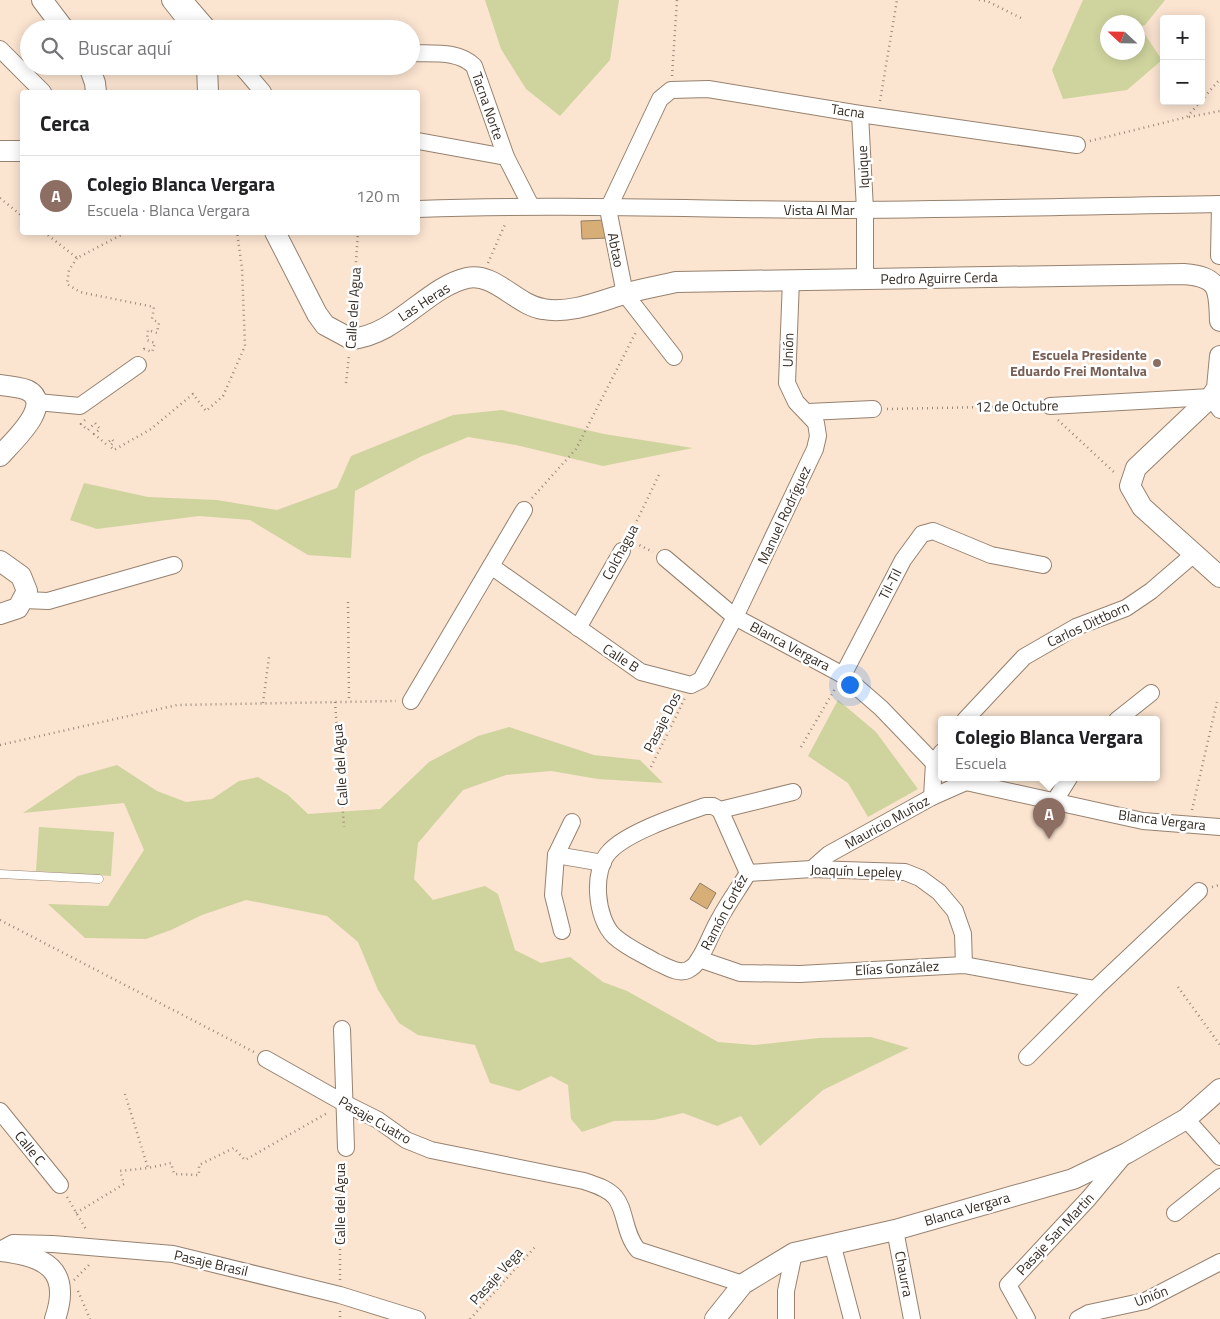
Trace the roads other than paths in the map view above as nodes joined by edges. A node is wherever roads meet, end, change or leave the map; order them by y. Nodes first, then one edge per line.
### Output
1 (42, 0) edge
2 (172, 0) edge
3 (184, 0) edge
4 (57, 20) edge
5 (188, 20) edge
6 (201, 20) edge
7 (0, 48) edge
8 (420, 53) edge
9 (20, 68) edge
10 (26, 75) edge
11 (92, 75) edge
12 (207, 75) edge
13 (248, 75) edge
14 (41, 90) edge
15 (96, 90) edge
16 (208, 90) edge
17 (260, 90) edge
18 (860, 114) junction
19 (420, 141) edge
20 (1076, 145) road end
21 (0, 151) edge
22 (20, 151) edge
23 (506, 157) junction
24 (1220, 205) edge
25 (531, 206) junction
26 (420, 209) edge
27 (608, 209) junction
28 (865, 210) junction
29 (277, 235) edge
30 (1219, 256) dead end
31 (790, 280) junction
32 (865, 280) junction
33 (625, 294) junction
34 (1220, 321) edge
35 (1220, 356) edge
36 (674, 357) dead end
37 (138, 365) road end
38 (0, 385) edge
39 (37, 402) junction
40 (1215, 404) edge
41 (1050, 406) road end
42 (873, 409) road end
43 (808, 412) junction
44 (0, 456) edge
45 (524, 510) road end
46 (625, 546) road end
47 (1194, 554) junction
48 (665, 558) road end
49 (0, 561) edge
50 (174, 565) dead end
51 (491, 566) junction
52 (1043, 566) dead end
53 (1220, 577) edge
54 (24, 600) junction
55 (0, 614) edge
56 (735, 617) junction
57 (578, 628) junction
58 (843, 675) junction
59 (1152, 693) dead end
60 (411, 701) road end
61 (969, 716) edge
62 (1122, 716) edge
63 (938, 760) edge
64 (938, 766) edge
65 (961, 781) edge
66 (967, 781) edge
67 (1067, 781) edge
68 (793, 792) dead end
69 (932, 797) junction
70 (1054, 802) junction
71 (720, 810) junction
72 (572, 822) dead end
73 (1220, 827) edge
74 (556, 855) junction
75 (603, 863) junction
76 (812, 869) junction
77 (748, 873) junction
78 (0, 874) edge
79 (99, 879) dead end
80 (1199, 891) dead end
81 (562, 931) dead end
82 (699, 959) junction
83 (964, 965) junction
84 (1095, 988) junction
85 (342, 1029) dead end
86 (1026, 1057) dead end
87 (266, 1058) road end
88 (1220, 1089) edge
89 (344, 1103) junction
90 (0, 1111) edge
91 (1186, 1119) junction
92 (346, 1148) road end
93 (1126, 1153) junction
94 (1220, 1157) edge
95 (1220, 1177) edge
96 (60, 1185) road end
97 (1175, 1214) dead end
98 (895, 1230) junction
99 (832, 1243) junction
100 (0, 1251) edge
101 (794, 1253) junction
102 (1220, 1262) edge
103 (744, 1284) junction
104 (56, 1319) edge
105 (417, 1319) edge
106 (715, 1319) edge
107 (786, 1319) edge
108 (852, 1319) edge
109 (912, 1319) edge
110 (1027, 1319) edge
111 (1078, 1319) edge

1 - 4 street
2 - 5 street
3 - 6 street
7 - 9 street
8 - 23 street, Tacna Norte
10 - 14 street
11 - 15 street
12 - 16 street
13 - 17 street
18 - 20 street, Tacna
18 - 27 street, Tacna
18 - 28 street, Iquique
19 - 23 street
21 - 22 street
23 - 25 street, Tacna Norte
24 - 28 street, Vista Al Mar
24 - 30 street
25 - 26 street, Vista Al Mar
25 - 27 street, Vista Al Mar
27 - 28 street, Vista Al Mar
27 - 33 street, Abtao
28 - 32 street, Iquique
29 - 33 street, Las Heras
31 - 32 street, Pedro Aguirre Cerda
31 - 33 street, Pedro Aguirre Cerda
31 - 43 street, Unión
32 - 34 street, Pedro Aguirre Cerda
33 - 36 street, Abtao
35 - 40 street
37 - 39 street
38 - 39 street
39 - 44 street
40 - 41 street, 12 de Octubre
40 - 47 street
42 - 43 street
43 - 56 street, Manuel Rodríguez
45 - 51 street
46 - 57 street, Colchagua
47 - 53 street
47 - 61 street, Carlos Dittborn
48 - 56 street, Blanca Vergara
49 - 54 street
50 - 54 street
51 - 57 street, Calle B
51 - 60 street
52 - 58 street, Til-Til
54 - 55 street
56 - 57 street, Calle B
56 - 58 street, Blanca Vergara
58 - 63 street, Blanca Vergara
59 - 62 street
64 - 69 street
65 - 69 street, Mauricio Muñoz
66 - 70 street, Blanca Vergara
67 - 70 street
68 - 71 street
69 - 76 street, Mauricio Muñoz
70 - 73 street, Blanca Vergara
71 - 75 street
71 - 77 street, Ramón Cortéz
72 - 74 street
74 - 75 street
74 - 81 street
75 - 82 street
76 - 77 street, Joaquín Lepeley
76 - 83 street, Joaquín Lepeley
77 - 82 street, Ramón Cortéz
78 - 79 lane
80 - 84 street
82 - 83 street, Elías González
83 - 84 street, Elías González
84 - 86 street
85 - 89 street, Calle del Agua
87 - 89 street, Pasaje Cuatro
88 - 91 street, Blanca Vergara
89 - 92 street, Calle del Agua
89 - 103 street, Pasaje Cuatro
90 - 96 street, Calle C
91 - 93 street, Blanca Vergara
91 - 94 street
93 - 98 street, Blanca Vergara
93 - 110 street, Pasaje San Martin
95 - 97 street
98 - 99 street, Blanca Vergara
98 - 109 street, Chaurra
99 - 101 street, Blanca Vergara
99 - 108 street
100 - 104 street
100 - 105 street, Pasaje Brasil
101 - 103 street, Blanca Vergara
101 - 107 street
102 - 111 street, Unión
103 - 106 street, Blanca Vergara

